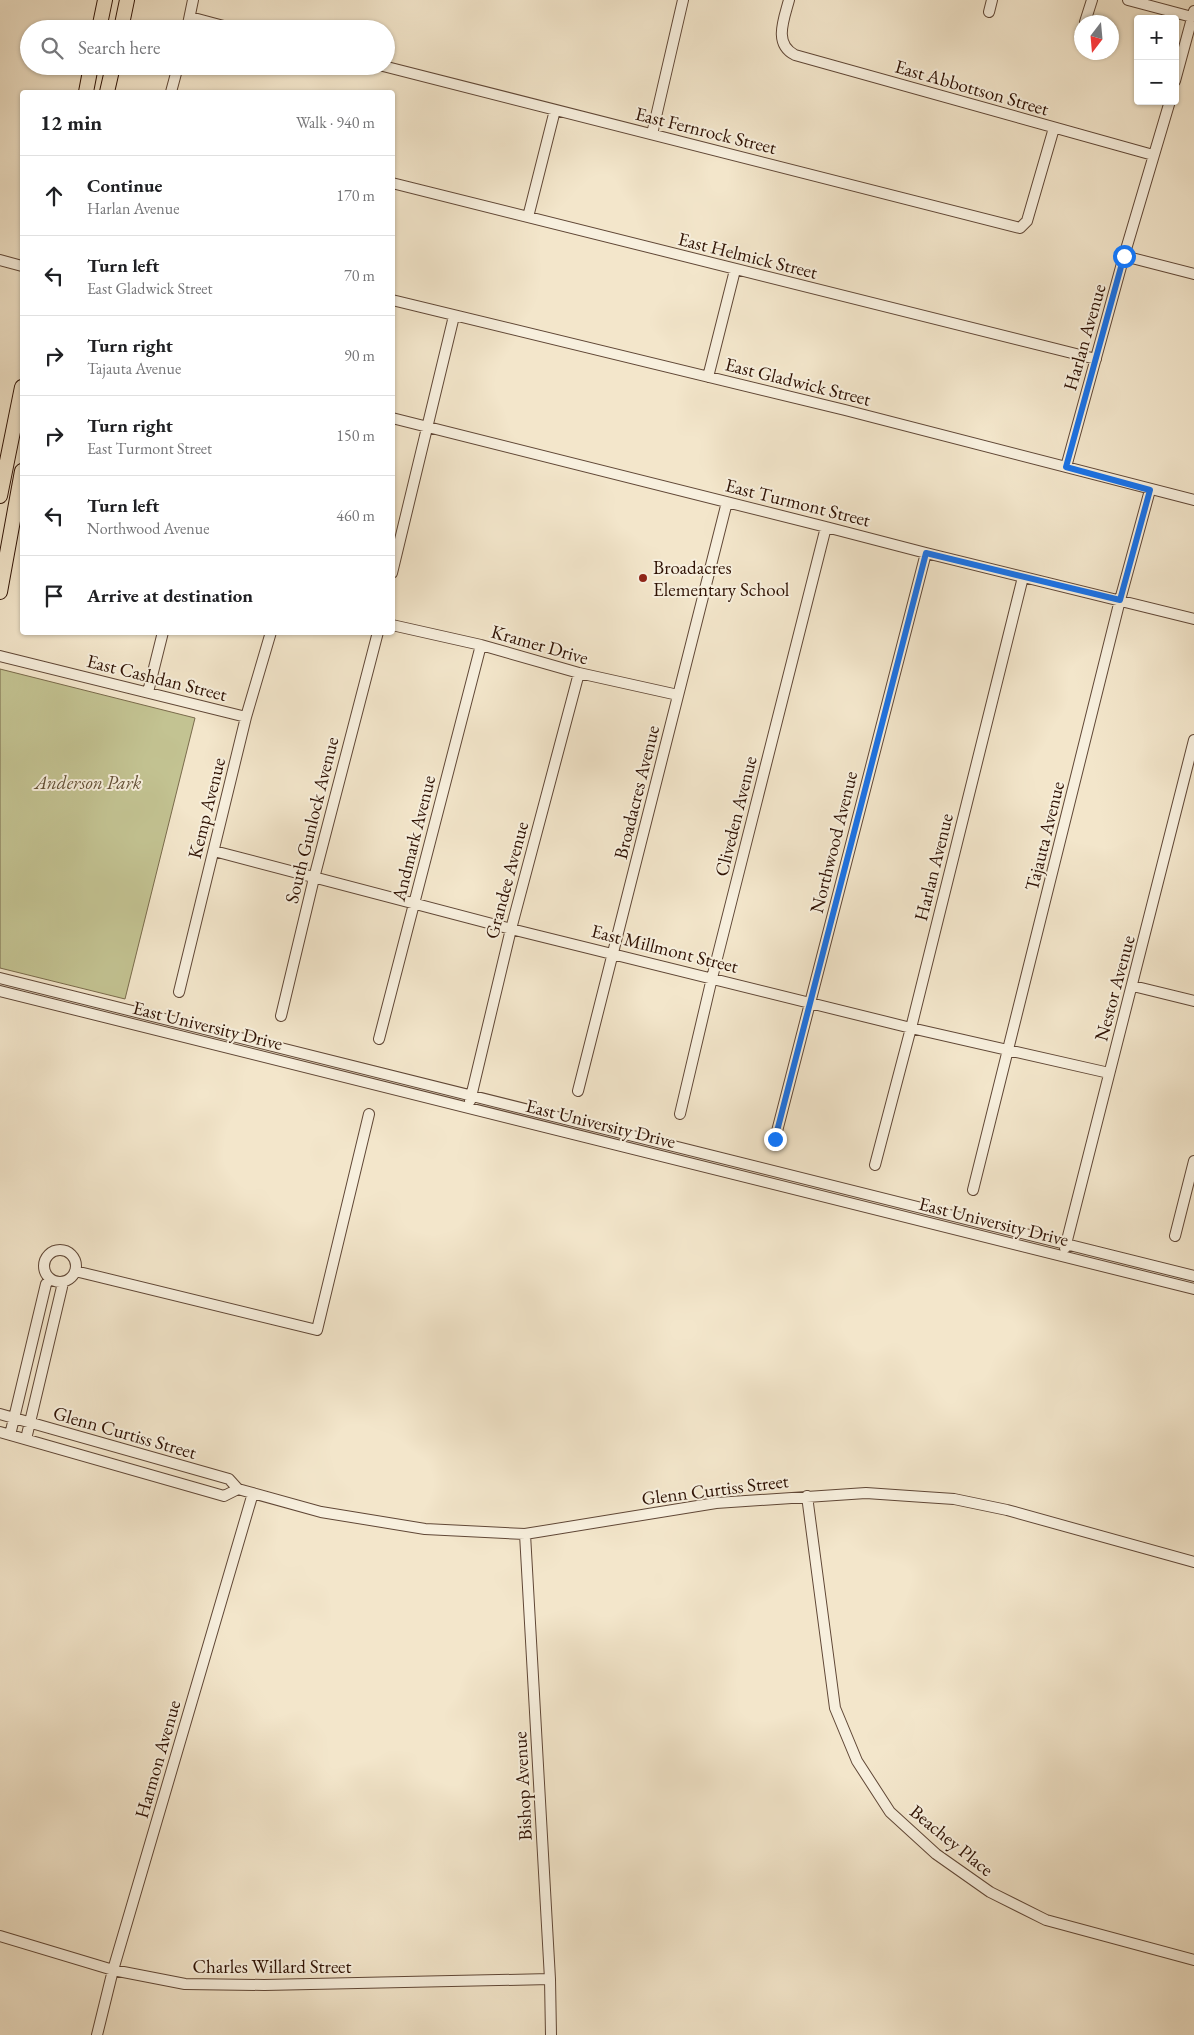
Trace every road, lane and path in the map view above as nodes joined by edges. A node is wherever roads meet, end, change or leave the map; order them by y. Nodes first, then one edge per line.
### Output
1 (105, 0) edge
2 (127, 0) edge
3 (194, 0) edge
4 (683, 0) edge
5 (789, 0) edge
6 (992, 0) edge
7 (1092, 0) edge
8 (1128, 0) edge
9 (989, 12) dead end
10 (1193, 14) edge
11 (1087, 15) edge
12 (190, 17) junction
13 (101, 20) edge
14 (123, 20) edge
15 (189, 20) edge
16 (201, 20) edge
17 (1179, 66) edge
18 (395, 69) edge
19 (89, 75) edge
20 (110, 75) edge
21 (176, 75) edge
22 (86, 90) edge
23 (107, 90) edge
24 (172, 90) edge
25 (1169, 105) edge
26 (555, 110) junction
27 (1054, 128) junction
28 (652, 134) junction
29 (1153, 155) junction
30 (395, 184) edge
31 (528, 217) junction
32 (1124, 256) junction
33 (0, 260) edge
34 (20, 265) edge
35 (734, 270) junction
36 (1194, 274) edge
37 (395, 301) edge
38 (454, 316) junction
39 (1096, 359) junction
40 (708, 377) junction
41 (20, 397) edge
42 (395, 419) edge
43 (428, 427) junction
44 (1066, 467) junction
45 (20, 482) edge
46 (1150, 490) junction
47 (0, 496) edge
48 (1194, 500) edge
49 (727, 502) junction
50 (826, 527) junction
51 (926, 553) junction
52 (395, 561) edge
53 (1023, 577) junction
54 (0, 592) edge
55 (1120, 600) junction
56 (1194, 619) edge
57 (395, 626) edge
58 (162, 635) edge
59 (270, 635) edge
60 (377, 635) edge
61 (481, 645) junction
62 (0, 656) edge
63 (579, 673) junction
64 (148, 692) junction
65 (678, 695) junction
66 (246, 717) junction
67 (1194, 740) edge
68 (214, 852) junction
69 (314, 878) junction
70 (415, 903) junction
71 (511, 929) junction
72 (613, 953) junction
73 (0, 978) edge
74 (712, 978) junction
75 (1133, 986) junction
76 (0, 991) edge
77 (179, 992) dead end
78 (810, 1002) junction
79 (1194, 1002) edge
80 (281, 1016) dead end
81 (911, 1028) junction
82 (379, 1039) dead end
83 (1009, 1049) junction
84 (1109, 1073) junction
85 (578, 1091) dead end
86 (471, 1096) junction
87 (468, 1108) junction
88 (369, 1114) dead end
89 (680, 1114) dead end
90 (775, 1139) dead end
91 (1194, 1161) edge
92 (875, 1165) dead end
93 (973, 1190) dead end
94 (1175, 1236) dead end
95 (1067, 1243) junction
96 (1063, 1256) junction
97 (75, 1270) junction
98 (1194, 1276) edge
99 (50, 1279) junction
100 (62, 1282) junction
101 (1194, 1289) edge
102 (0, 1414) edge
103 (14, 1418) junction
104 (30, 1423) junction
105 (5, 1433) edge
106 (26, 1439) junction
107 (238, 1489) junction
108 (253, 1494) junction
109 (807, 1496) junction
110 (525, 1534) junction
111 (1194, 1562) edge
112 (0, 1936) edge
113 (1194, 1960) edge
114 (113, 1970) junction
115 (550, 1979) junction
116 (97, 2035) edge
117 (551, 2035) edge

1 - 13 main road
2 - 14 main road
3 - 12 street
4 - 28 street
5 - 27 street, East Abbottson Street
6 - 9 street
7 - 11 street
8 - 10 street
10 - 17 street
12 - 15 street
12 - 16 street
18 - 26 street, East Fernrock Street
19 - 22 main road
20 - 23 main road
21 - 24 street
25 - 29 street, Harlan Avenue
26 - 28 street, East Fernrock Street
26 - 31 street
27 - 28 street, East Fernrock Street
27 - 29 street, East Abbottson Street
29 - 32 street, Harlan Avenue
30 - 31 street, East Helmick Street
31 - 35 street, East Helmick Street
32 - 36 street
32 - 39 street, Harlan Avenue
33 - 34 street
35 - 39 street, East Helmick Street
35 - 40 street
37 - 38 street, East Gladwick Street
38 - 40 street, East Gladwick Street
38 - 43 street
39 - 44 street, Harlan Avenue
40 - 44 street, East Gladwick Street
41 - 47 main road
42 - 43 street, East Turmont Street
43 - 49 street, East Turmont Street
43 - 52 street
44 - 46 street, East Gladwick Street
45 - 54 main road
46 - 48 street, East Gladwick Street
46 - 55 street, Tajauta Avenue
49 - 50 street, East Turmont Street
49 - 65 street, Broadacres Avenue
50 - 51 street, East Turmont Street
50 - 74 street, Cliveden Avenue
51 - 53 street, East Turmont Street
51 - 78 street, Northwood Avenue
53 - 55 street, East Turmont Street
53 - 81 street, Harlan Avenue
55 - 56 street, East Turmont Street
55 - 83 street, Tajauta Avenue
57 - 61 street, Kramer Drive
58 - 64 street
59 - 66 street, Kemp Avenue
60 - 69 street, South Gunlock Avenue
61 - 63 street, Kramer Drive
61 - 70 street, Andmark Avenue
62 - 64 street, East Cashdan Street
63 - 65 street, Kramer Drive
63 - 71 street, Grandee Avenue
64 - 66 street, East Cashdan Street
65 - 72 street, Broadacres Avenue
66 - 68 street, Kemp Avenue
67 - 75 street, Nestor Avenue
68 - 69 street, East Millmont Street
68 - 77 street, Kemp Avenue
69 - 70 street, East Millmont Street
69 - 80 street, South Gunlock Avenue
70 - 71 street, East Millmont Street
70 - 82 street, Andmark Avenue
71 - 72 street, East Millmont Street
71 - 86 street, Grandee Avenue
72 - 74 street, East Millmont Street
72 - 85 street, Broadacres Avenue
73 - 86 street, East University Drive
74 - 78 street, East Millmont Street
74 - 89 street, Cliveden Avenue
75 - 79 street
75 - 84 street, Nestor Avenue
76 - 87 street, East University Drive
78 - 81 street, East Millmont Street
78 - 90 street, Northwood Avenue
81 - 83 street, East Millmont Street
81 - 92 street, Harlan Avenue
83 - 84 street, East Millmont Street
83 - 93 street, Tajauta Avenue
84 - 95 street, Nestor Avenue
86 - 87 street, Grandee Avenue
86 - 95 street, East University Drive
87 - 96 street, East University Drive
88 - 97 street
91 - 94 street
95 - 96 street, Nestor Avenue
95 - 98 street, East University Drive
96 - 101 street, East University Drive
97 - 99 street
97 - 100 street
99 - 100 street
99 - 103 street
100 - 104 street
102 - 103 street, Glenn Curtiss Street
103 - 104 street, Glenn Curtiss Street
103 - 105 street
104 - 106 street
104 - 107 street, Glenn Curtiss Street
105 - 106 street, Glenn Curtiss Street
106 - 107 street, Glenn Curtiss Street
107 - 108 street, Glenn Curtiss Street
108 - 110 street, Glenn Curtiss Street
108 - 114 street, Harmon Avenue
109 - 110 street, Glenn Curtiss Street
109 - 111 street, Glenn Curtiss Street
109 - 113 street, Beachey Place
110 - 115 street, Bishop Avenue
112 - 114 street, Charles Willard Street
114 - 115 street, Charles Willard Street
114 - 116 street, Harmon Avenue
115 - 117 street, Bishop Avenue

